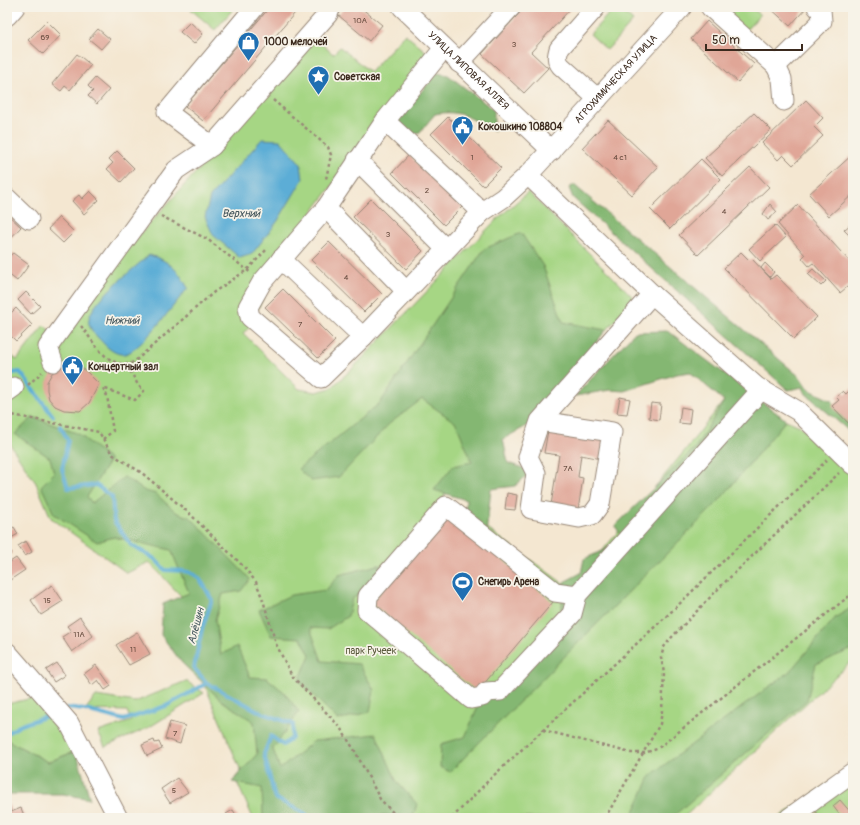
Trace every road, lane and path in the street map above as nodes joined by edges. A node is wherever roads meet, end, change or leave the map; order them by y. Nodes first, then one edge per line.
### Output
1 (15, 7) edge
2 (255, 7) edge
3 (331, 7) edge
4 (402, 7) edge
5 (511, 7) edge
6 (596, 7) edge
7 (682, 7) edge
8 (710, 7) edge
9 (817, 7) edge
10 (7, 16) edge
11 (444, 48) junction
12 (459, 63) junction
13 (776, 66) junction
14 (260, 90) junction
15 (598, 99) junction
16 (784, 101) dead end
17 (385, 121) junction
18 (212, 146) junction
19 (552, 151) junction
20 (357, 160) junction
21 (528, 176) junction
22 (323, 186) dead end
23 (7, 198) edge
24 (326, 208) junction
25 (149, 209) junction
26 (482, 212) junction
27 (29, 219) dead end
28 (446, 249) junction
29 (275, 253) junction
30 (247, 270) junction
31 (262, 282) junction
32 (406, 291) junction
33 (652, 294) junction
34 (76, 310) junction
35 (363, 337) junction
36 (53, 362) dead end
37 (127, 365) junction
38 (761, 390) junction
39 (7, 414) edge
40 (540, 421) junction
41 (104, 439) junction
42 (847, 459) edge
43 (853, 593) edge
44 (577, 595) junction
45 (7, 652) edge
46 (543, 730) junction
47 (644, 753) junction
48 (853, 772) edge
49 (118, 818) edge
50 (398, 818) edge
51 (452, 818) edge
52 (605, 818) edge
53 (789, 818) edge

1 - 10 street
2 - 18 street
3 - 14 street
4 - 11 street, УЛИЦА ЛИПОВАЯ АЛЛЕЯ
5 - 12 street
6 - 15 street
7 - 15 street, АГРОХИМИЧЕСКАЯ УЛИЦА
8 - 13 street
9 - 13 street
11 - 12 street, УЛИЦА ЛИПОВАЯ АЛЛЕЯ
11 - 17 street
12 - 19 street, УЛИЦА ЛИПОВАЯ АЛЛЕЯ
13 - 16 street
14 - 18 street
14 - 22 path
15 - 19 street, АГРОХИМИЧЕСКАЯ УЛИЦА
17 - 20 street
17 - 26 street
18 - 25 street
19 - 21 street, АГРОХИМИЧЕСКАЯ УЛИЦА
20 - 24 street
20 - 28 street
21 - 26 street, АГРОХИМИЧЕСКАЯ УЛИЦА
21 - 33 street
23 - 27 street
24 - 29 street
24 - 32 street
25 - 30 path
25 - 34 street
26 - 28 street, АГРОХИМИЧЕСКАЯ УЛИЦА
28 - 32 street, АГРОХИМИЧЕСКАЯ УЛИЦА
29 - 30 path
29 - 31 street
29 - 35 street
30 - 31 path
30 - 37 path
31 - 35 street, АГРОХИМИЧЕСКАЯ УЛИЦА
32 - 35 street, АГРОХИМИЧЕСКАЯ УЛИЦА
33 - 38 street
33 - 40 street
34 - 36 street
34 - 37 path
37 - 41 path
38 - 42 street
38 - 44 street
39 - 41 path
40 - 40 street
41 - 50 path
42 - 46 path
42 - 47 path
43 - 47 path
44 - 44 street
45 - 49 street
46 - 47 path
46 - 51 path
47 - 52 path
48 - 53 street

